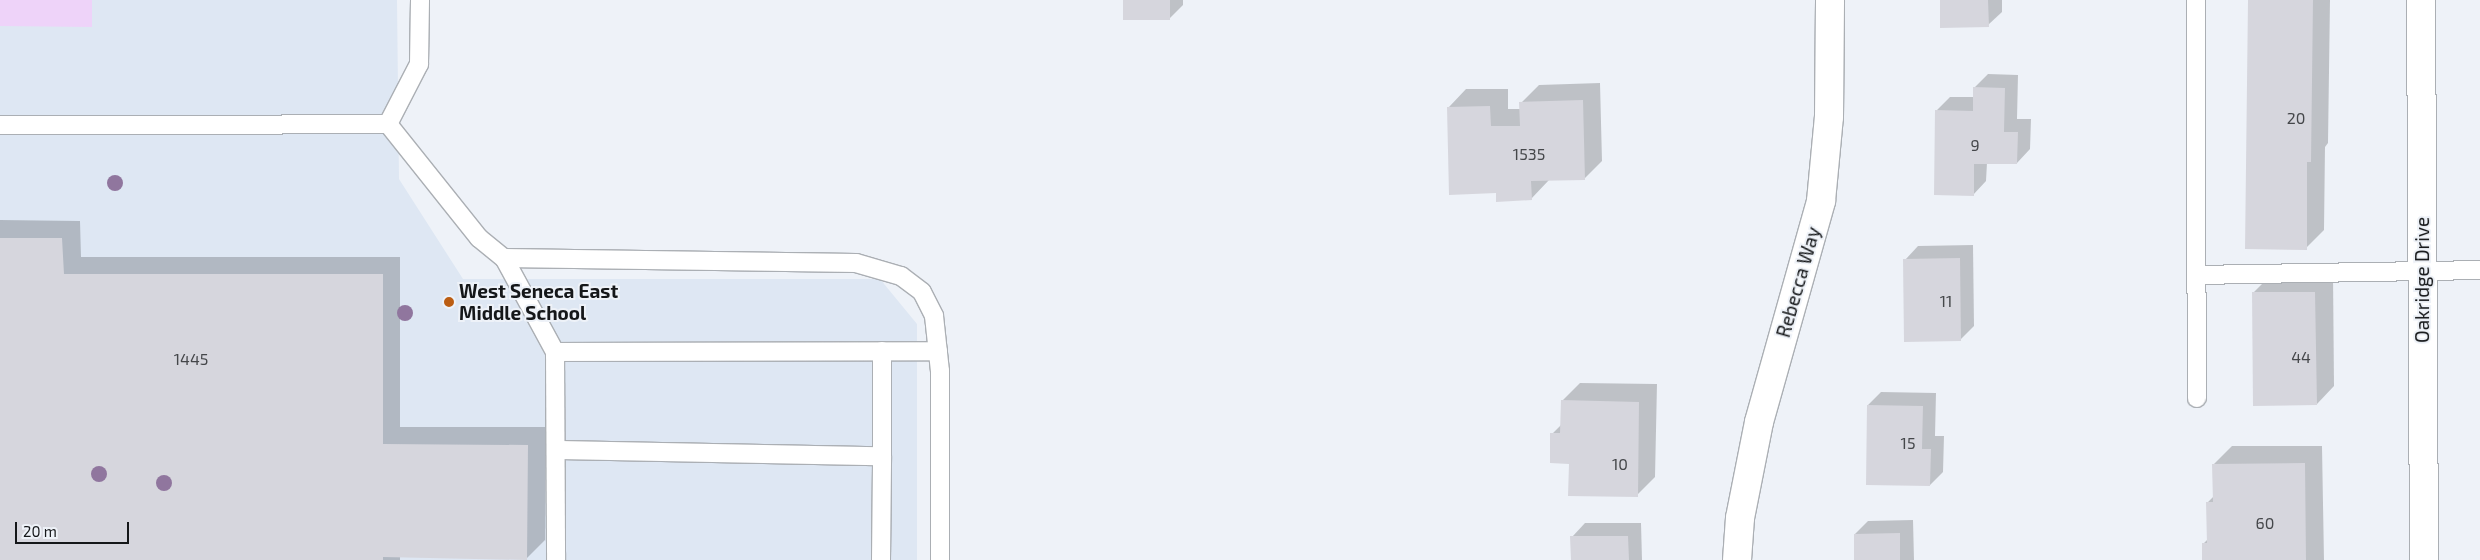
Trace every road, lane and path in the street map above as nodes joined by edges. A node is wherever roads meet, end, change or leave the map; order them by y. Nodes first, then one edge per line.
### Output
1 (420, 0) edge
2 (1830, 0) edge
3 (2196, 0) edge
4 (2421, 0) edge
5 (388, 124) junction
6 (0, 125) edge
7 (504, 258) junction
8 (2422, 270) junction
9 (2480, 270) edge
10 (2196, 275) junction
11 (882, 351) junction
12 (938, 351) junction
13 (555, 352) junction
14 (2197, 398) dead end
15 (556, 450) junction
16 (882, 456) junction
17 (556, 560) edge
18 (881, 560) edge
19 (940, 560) edge
20 (1737, 560) edge
21 (2424, 560) edge

1 - 5 lane
2 - 20 street, Rebecca Way
3 - 10 lane
4 - 8 street, Oakridge Drive
5 - 6 lane
5 - 7 lane
7 - 12 lane
7 - 13 lane
8 - 9 lane
8 - 10 lane
8 - 21 street, Oakridge Drive
10 - 14 lane
11 - 12 lane
11 - 13 lane
11 - 16 lane
12 - 19 lane
13 - 15 lane
15 - 16 lane
15 - 17 lane
16 - 18 lane

